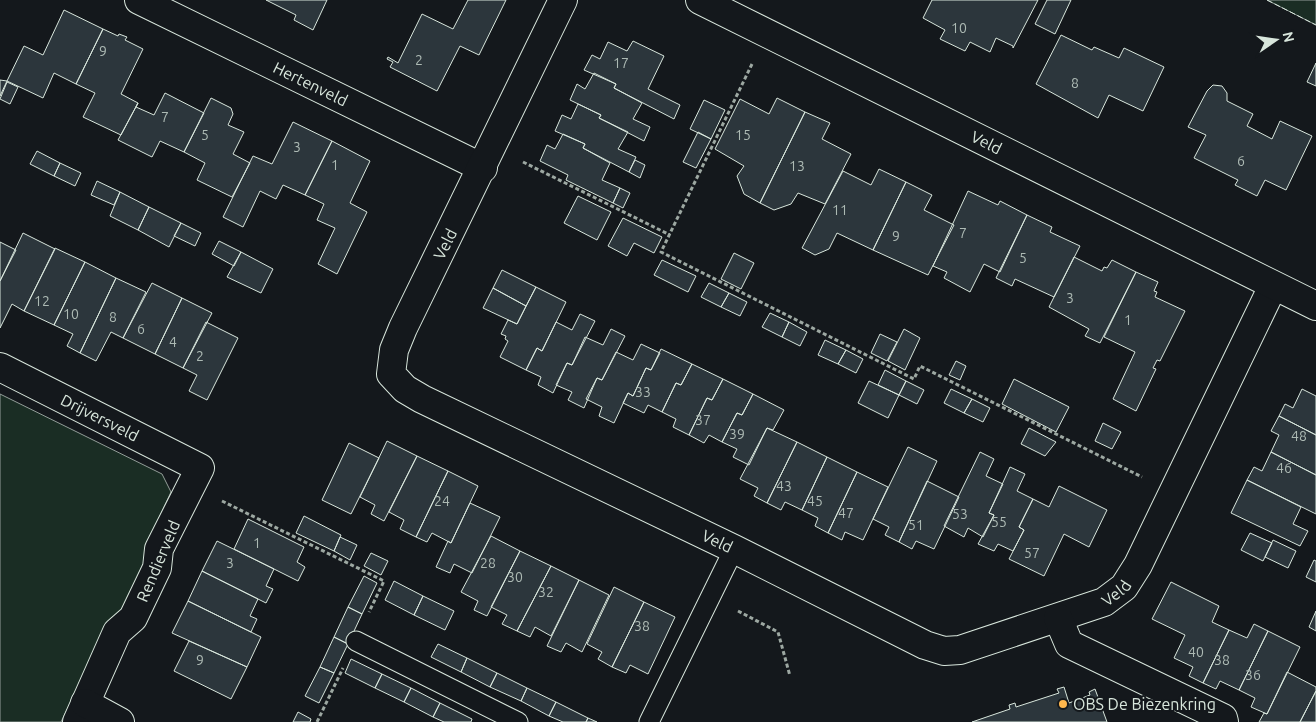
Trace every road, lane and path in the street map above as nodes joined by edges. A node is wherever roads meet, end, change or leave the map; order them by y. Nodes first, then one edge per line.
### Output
1 (139, 0) edge
2 (563, 0) edge
3 (700, 0) edge
4 (767, 33) junction
5 (488, 158) junction
6 (670, 235) junction
7 (1274, 286) junction
8 (1316, 306) edge
9 (0, 367) edge
10 (196, 477) junction
11 (1173, 493) junction
12 (734, 549) junction
13 (711, 597) junction
14 (1058, 618) junction
15 (356, 641) junction
16 (790, 676) dead end
17 (81, 713) edge
18 (120, 722) edge
19 (317, 722) edge
20 (518, 722) edge
21 (649, 722) edge
22 (1224, 722) edge

1 - 5 street, Hertenveld
2 - 5 street, Veld
3 - 4 street, Veld
4 - 6 path
4 - 7 street, Veld
5 - 6 path
5 - 12 street, Veld
6 - 11 path
7 - 8 street, Veld
7 - 11 street, Veld
9 - 10 street, Drijversveld
10 - 15 path
10 - 17 street, Rendierveld
11 - 14 street, Veld
12 - 13 lane
12 - 14 street, Veld
13 - 16 path
13 - 21 lane
14 - 22 street
15 - 19 path
15 - 20 lane
17 - 18 street

